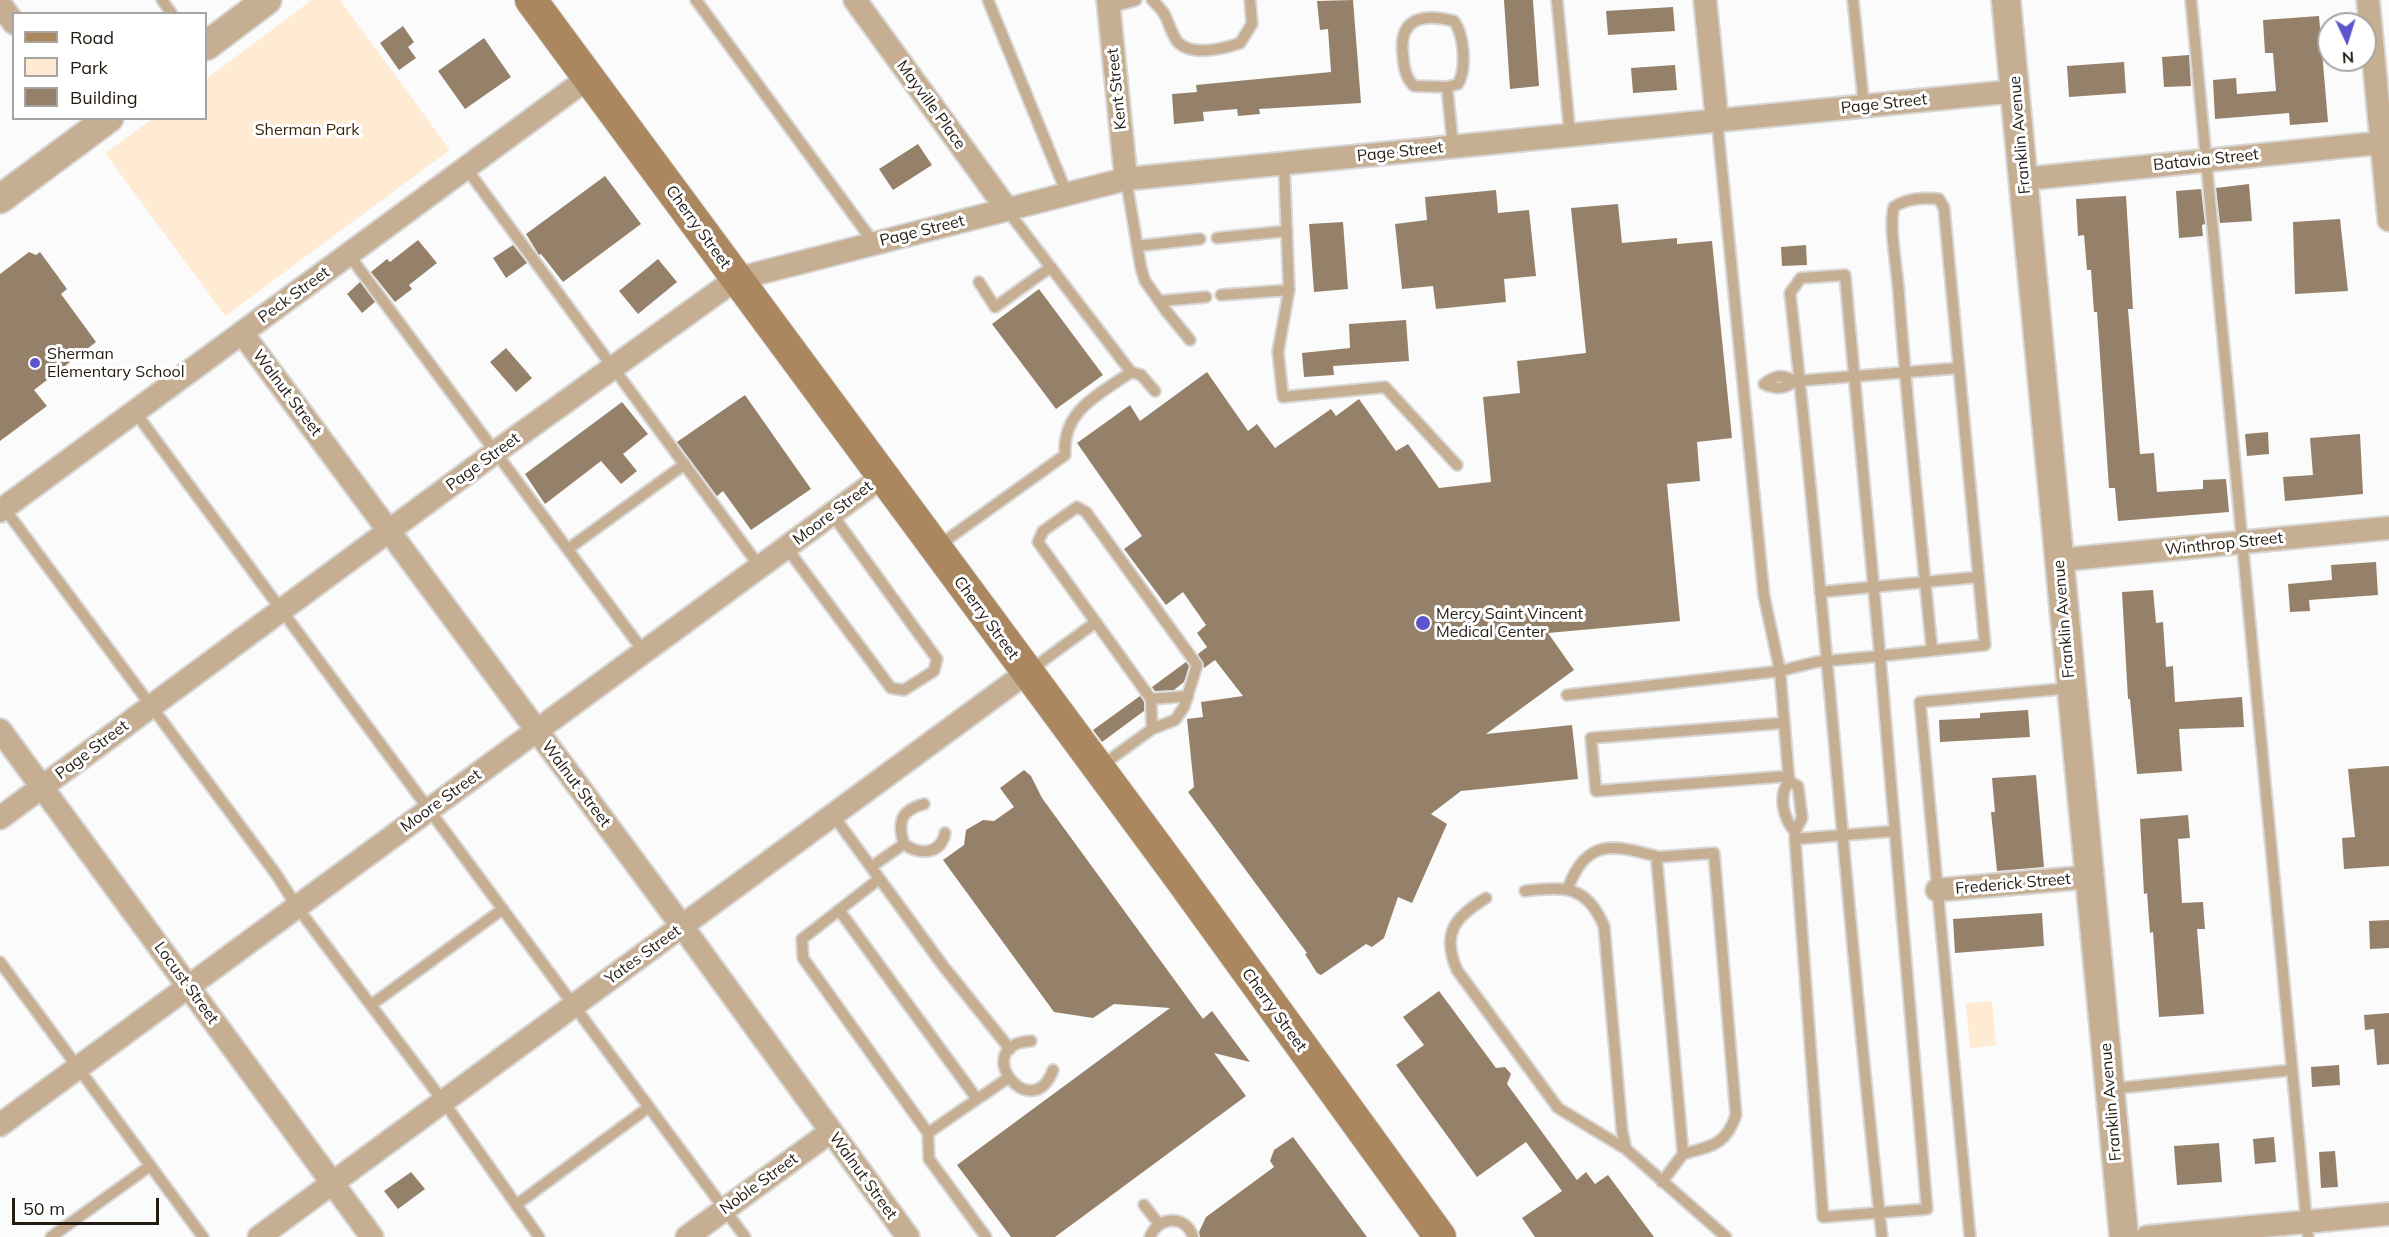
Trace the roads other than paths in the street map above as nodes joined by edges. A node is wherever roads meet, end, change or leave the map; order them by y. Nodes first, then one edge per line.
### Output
1 (267, 0) edge
2 (531, 0) edge
3 (696, 0) edge
4 (855, 0) edge
5 (988, 0) edge
6 (1136, 0) edge
7 (1152, 0) edge
8 (1250, 0) edge
9 (1557, 0) edge
10 (1705, 0) edge
11 (1853, 0) edge
12 (2006, 0) edge
13 (2191, 0) edge
14 (2368, 0) edge
15 (0, 4) edge
16 (1108, 4) edge
17 (12, 20) edge
18 (207, 45) edge
19 (588, 78) junction
20 (1447, 87) junction
21 (2016, 91) junction
22 (1864, 106) junction
23 (1717, 120) junction
24 (94, 123) edge
25 (1570, 135) junction
26 (2385, 142) edge
27 (1453, 146) junction
28 (2206, 159) junction
29 (1284, 163) junction
30 (466, 168) junction
31 (2024, 178) junction
32 (1126, 179) junction
33 (1067, 194) junction
34 (0, 199) edge
35 (1007, 209) junction
36 (2389, 220) edge
37 (1287, 231) junction
38 (1218, 238) dead end
39 (1200, 240) dead end
40 (874, 243) junction
41 (1137, 246) junction
42 (348, 255) junction
43 (1051, 267) junction
44 (736, 279) junction
45 (979, 282) dead end
46 (1289, 290) junction
47 (1221, 296) dead end
48 (1206, 297) dead end
49 (1159, 301) junction
50 (242, 333) junction
51 (1190, 340) dead end
52 (613, 367) junction
53 (1959, 368) junction
54 (1131, 372) junction
55 (1905, 373) junction
56 (1855, 377) junction
57 (1797, 381) junction
58 (1743, 387) junction
59 (1155, 391) dead end
60 (135, 412) junction
61 (497, 451) junction
62 (685, 464) junction
63 (1457, 465) dead end
64 (882, 477) junction
65 (2, 509) edge
66 (832, 514) junction
67 (2389, 528) edge
68 (389, 531) junction
69 (2242, 542) junction
70 (786, 547) junction
71 (568, 549) junction
72 (935, 549) junction
73 (2059, 560) junction
74 (760, 567) junction
75 (1978, 577) junction
76 (1925, 582) junction
77 (1874, 586) junction
78 (1820, 592) junction
79 (282, 612) junction
80 (1096, 622) junction
81 (1932, 650) junction
82 (644, 652) junction
83 (1880, 656) junction
84 (1827, 661) junction
85 (1780, 670) junction
86 (1026, 673) junction
87 (2071, 688) junction
88 (1567, 695) dead end
89 (1188, 696) junction
90 (1151, 699) junction
91 (150, 707) junction
92 (1784, 723) junction
93 (1152, 729) junction
94 (0, 730) edge
95 (537, 731) junction
96 (1098, 768) junction
97 (1789, 778) junction
98 (42, 788) junction
99 (924, 804) dead end
100 (429, 810) junction
101 (833, 815) junction
102 (0, 819) edge
103 (1895, 831) junction
104 (945, 833) dead end
105 (1844, 835) junction
106 (1795, 836) junction
107 (904, 844) junction
108 (1659, 857) junction
109 (871, 867) junction
110 (2089, 877) junction
111 (879, 879) junction
112 (1568, 888) junction
113 (1937, 890) junction
114 (1524, 891) dead end
115 (1486, 898) dead end
116 (297, 908) junction
117 (502, 909) junction
118 (839, 910) junction
119 (682, 926) junction
120 (0, 962) edge
121 (189, 987) junction
122 (371, 1005) junction
123 (574, 1006) junction
124 (1031, 1041) dead end
125 (1010, 1049) junction
126 (78, 1069) junction
127 (1053, 1070) dead end
128 (2292, 1070) junction
129 (1008, 1078) junction
130 (2109, 1089) junction
131 (977, 1099) junction
132 (443, 1101) junction
133 (649, 1107) junction
134 (0, 1125) edge
135 (830, 1132) junction
136 (928, 1134) junction
137 (1626, 1149) junction
138 (1683, 1154) junction
139 (150, 1166) junction
140 (1662, 1182) junction
141 (333, 1183) junction
142 (516, 1205) junction
143 (1144, 1205) dead end
144 (725, 1209) junction
145 (1880, 1214) junction
146 (2389, 1214) edge
147 (1159, 1224) junction
148 (2307, 1229) edge
149 (51, 1237) edge
150 (203, 1237) edge
151 (259, 1237) edge
152 (372, 1237) edge
153 (539, 1237) edge
154 (687, 1237) edge
155 (745, 1237) edge
156 (908, 1237) edge
157 (986, 1237) edge
158 (1150, 1237) edge
159 (1193, 1237) edge
160 (1440, 1237) edge
161 (1726, 1237) edge
162 (1882, 1237) edge
163 (1970, 1237) edge
164 (2124, 1237) edge
165 (2147, 1237) edge

1 - 18 street
2 - 19 main road, Cherry Street
3 - 40 lane
4 - 35 street, Mayville Place
5 - 33 lane
6 - 16 lane
7 - 8 lane
9 - 25 lane
10 - 23 street
11 - 22 lane
12 - 21 street, Franklin Avenue
13 - 28 lane
14 - 26 street
15 - 17 street
16 - 32 street, Kent Street
19 - 30 street, Peck Street
19 - 44 main road, Cherry Street
20 - 20 lane
20 - 27 lane
21 - 22 street, Page Street
21 - 31 street, Franklin Avenue
22 - 23 street, Page Street
23 - 25 street, Page Street
23 - 58 lane
24 - 34 street
25 - 27 street, Page Street
26 - 28 street, Batavia Street
26 - 36 street
27 - 29 street, Page Street
28 - 31 street, Batavia Street
28 - 69 lane
29 - 32 street, Page Street
29 - 37 lane
30 - 42 street, Peck Street
30 - 52 lane
31 - 73 street, Franklin Avenue
32 - 33 street, Page Street
32 - 41 lane
33 - 35 street, Page Street
35 - 40 street, Page Street
35 - 43 lane
37 - 38 lane
37 - 46 lane
39 - 41 lane
40 - 44 street, Page Street
41 - 49 lane
42 - 50 street, Peck Street
42 - 61 lane
43 - 45 lane
43 - 54 lane
44 - 52 street, Page Street
44 - 64 main road, Cherry Street
46 - 47 lane
46 - 63 lane
48 - 49 lane
49 - 51 lane
50 - 60 street, Peck Street
50 - 68 street, Walnut Street
52 - 61 street, Page Street
52 - 62 lane
53 - 55 lane
53 - 55 lane
53 - 75 lane
54 - 59 lane
54 - 72 lane
55 - 56 lane
55 - 76 lane
56 - 57 lane
56 - 57 lane
56 - 77 lane
57 - 58 lane
57 - 78 lane
58 - 85 lane
60 - 65 street, Peck Street
60 - 79 lane
61 - 68 street, Page Street
61 - 71 lane
62 - 71 lane
62 - 74 lane
64 - 66 street, Moore Street
64 - 72 main road, Cherry Street
65 - 91 lane
66 - 70 street, Moore Street
66 - 70 lane
67 - 69 street, Winthrop Street
68 - 79 street, Page Street
68 - 95 street, Walnut Street
69 - 73 street, Winthrop Street
69 - 128 lane
70 - 74 street, Moore Street
71 - 82 lane
72 - 86 main road, Cherry Street
73 - 87 street, Franklin Avenue
74 - 82 street, Moore Street
75 - 76 lane
75 - 81 lane
76 - 77 lane
76 - 81 lane
77 - 78 lane
77 - 83 lane
78 - 84 lane
79 - 91 street, Page Street
79 - 100 lane
80 - 86 lane
80 - 89 lane
80 - 90 lane
81 - 83 lane
82 - 95 street, Moore Street
83 - 84 lane
83 - 103 lane
84 - 85 lane
84 - 105 lane
85 - 88 lane
85 - 92 lane
86 - 96 main road, Cherry Street
86 - 101 street, Yates Street
87 - 110 street, Franklin Avenue
87 - 113 lane
89 - 90 lane
89 - 93 lane
90 - 93 lane
91 - 98 street, Page Street
91 - 116 lane
92 - 97 lane
92 - 97 lane
93 - 96 lane
94 - 98 street, Locust Street
95 - 100 street, Moore Street
95 - 119 street, Walnut Street
96 - 160 main road, Cherry Street
97 - 106 lane
97 - 106 lane
98 - 102 street, Page Street
98 - 121 street, Locust Street
99 - 107 lane
100 - 116 street, Moore Street
100 - 117 lane
101 - 109 lane
101 - 119 street, Yates Street
103 - 105 lane
103 - 145 lane
104 - 107 lane
105 - 106 lane
105 - 145 lane
106 - 145 lane
107 - 109 lane
108 - 112 lane
108 - 138 lane
108 - 138 lane
109 - 111 lane
110 - 113 street, Frederick Street
110 - 130 street, Franklin Avenue
111 - 118 lane
111 - 125 lane
112 - 114 lane
112 - 137 lane
113 - 163 lane
115 - 137 lane
116 - 121 street, Moore Street
116 - 122 lane
117 - 122 lane
117 - 123 lane
118 - 131 lane
118 - 136 lane
119 - 123 street, Yates Street
119 - 135 street, Walnut Street
120 - 126 lane
121 - 126 street, Moore Street
121 - 141 street, Locust Street
122 - 132 lane
123 - 132 street, Yates Street
123 - 133 lane
124 - 125 lane
125 - 129 lane
126 - 134 street, Moore Street
126 - 139 lane
127 - 129 lane
128 - 130 lane
128 - 148 lane
129 - 131 lane
130 - 164 street, Franklin Avenue
131 - 136 lane
132 - 141 street, Yates Street
132 - 142 lane
133 - 142 lane
133 - 144 lane
135 - 144 street, Noble Street
135 - 156 street, Walnut Street
136 - 157 lane
137 - 140 lane
138 - 140 lane
139 - 149 lane
139 - 150 lane
140 - 161 lane
141 - 151 street, Yates Street
141 - 152 street, Locust Street
142 - 153 lane
143 - 147 lane
144 - 154 street, Noble Street
144 - 155 lane
145 - 162 lane
146 - 148 street
147 - 158 lane
147 - 159 lane
148 - 165 street

